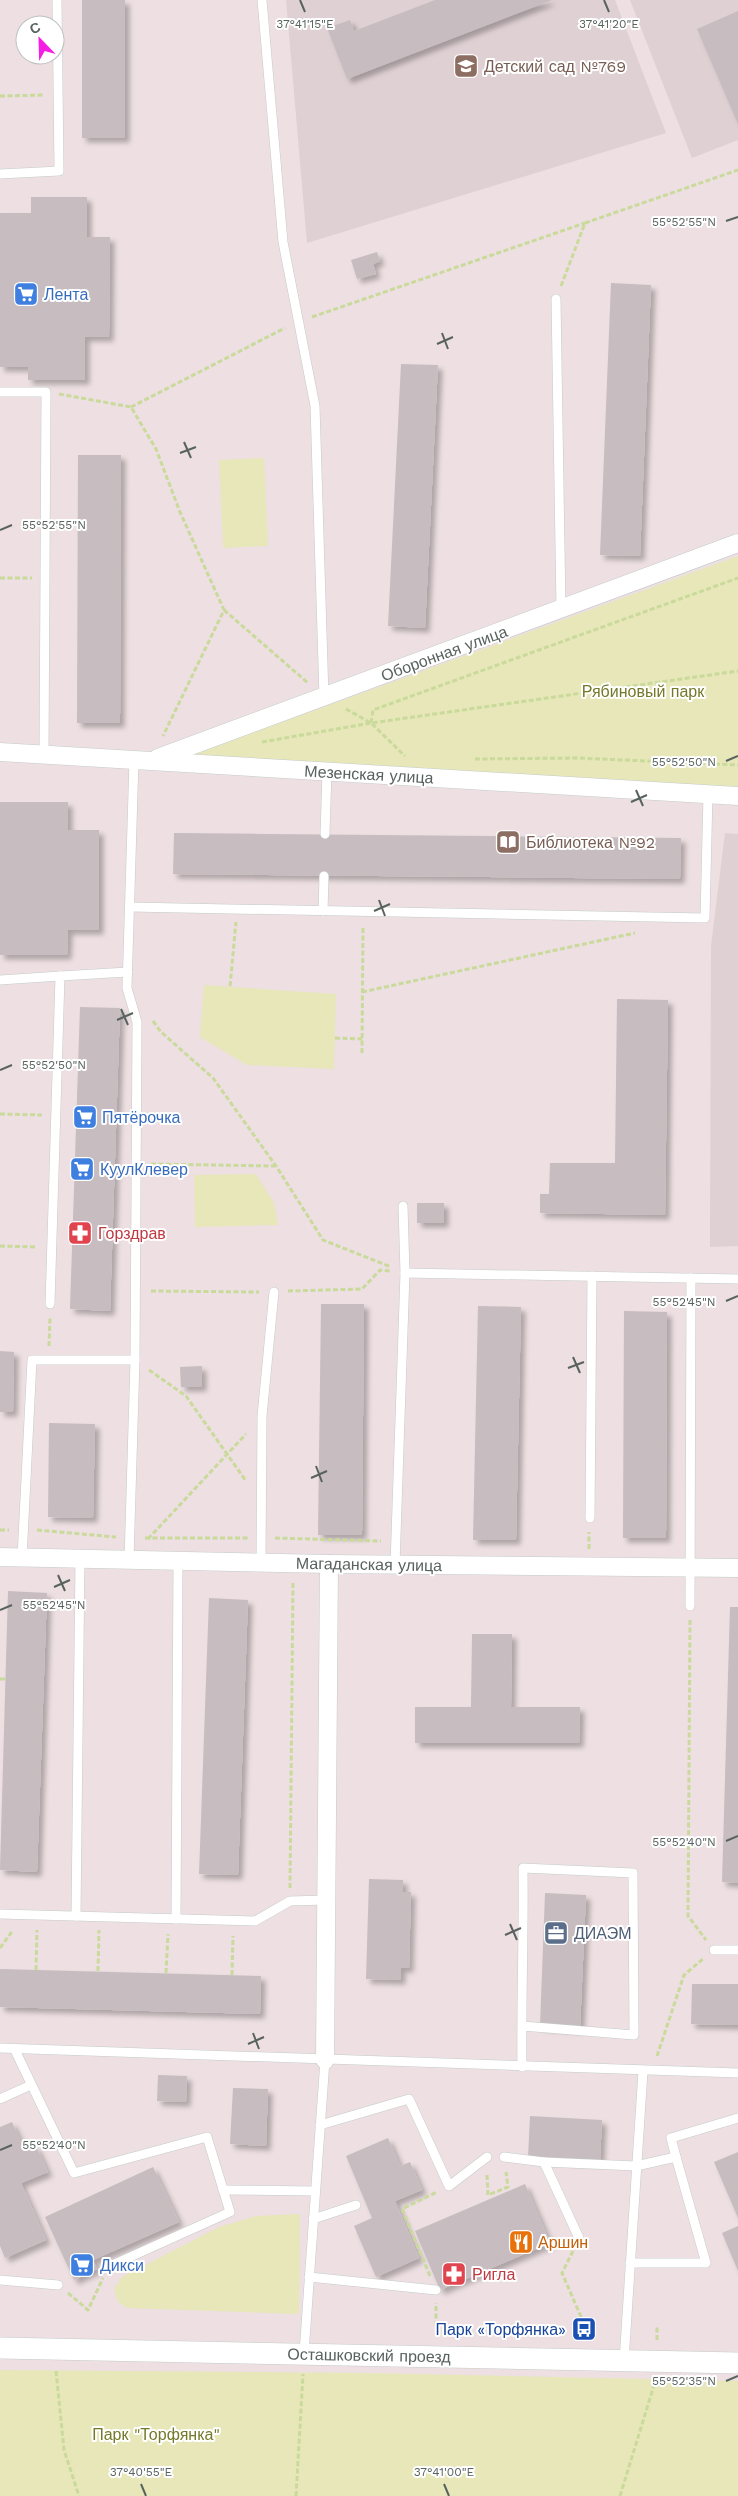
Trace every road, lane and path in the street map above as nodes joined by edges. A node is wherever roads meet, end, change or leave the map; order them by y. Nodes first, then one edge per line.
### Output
1 (57, 0) edge
2 (262, 0) edge
3 (58, 94) junction
4 (0, 96) edge
5 (738, 170) edge
6 (0, 174) edge
7 (585, 223) junction
8 (556, 298) joint
9 (299, 321) junction
10 (0, 392) edge
11 (46, 392) junction
12 (131, 408) junction
13 (738, 543) edge
14 (0, 578) edge
15 (46, 578) junction
16 (738, 578) edge
17 (224, 610) junction
18 (562, 610) junction
19 (738, 671) edge
20 (324, 697) junction
21 (371, 723) junction
22 (0, 752) edge
23 (44, 755) junction
24 (468, 759) dead end
25 (409, 760) dead end
26 (142, 761) junction
27 (738, 765) edge
28 (327, 772) junction
29 (708, 794) junction
30 (738, 796) edge
31 (325, 834) dead end
32 (324, 876) dead end
33 (130, 908) junction
34 (237, 909) junction
35 (323, 911) junction
36 (363, 912) junction
37 (638, 932) dead end
38 (128, 972) junction
39 (60, 976) junction
40 (0, 980) edge
41 (230, 986) dead end
42 (362, 992) junction
43 (150, 1018) dead end
44 (335, 1038) dead end
45 (362, 1039) junction
46 (362, 1053) dead end
47 (0, 1114) edge
48 (56, 1115) junction
49 (138, 1164) junction
50 (276, 1166) junction
51 (403, 1206) dead end
52 (0, 1246) edge
53 (52, 1247) junction
54 (405, 1273) junction
55 (592, 1276) junction
56 (691, 1278) junction
57 (738, 1279) edge
58 (274, 1292) dead end
59 (50, 1304) joint
60 (49, 1360) junction
61 (135, 1360) junction
62 (262, 1416) junction
63 (227, 1454) junction
64 (261, 1502) junction
65 (590, 1518) dead end
66 (24, 1529) junction
67 (0, 1530) edge
68 (129, 1538) junction
69 (148, 1538) junction
70 (261, 1538) junction
71 (396, 1541) junction
72 (0, 1557) edge
73 (22, 1558) junction
74 (80, 1559) junction
75 (129, 1560) junction
76 (178, 1561) junction
77 (261, 1563) junction
78 (293, 1563) junction
79 (329, 1564) junction
80 (396, 1565) junction
81 (688, 1568) junction
82 (738, 1568) edge
83 (690, 1606) joint
84 (0, 1679) edge
85 (5, 1679) dead end
86 (326, 1900) junction
87 (290, 1901) junction
88 (0, 1914) edge
89 (38, 1915) junction
90 (76, 1916) junction
91 (99, 1916) junction
92 (172, 1918) junction
93 (233, 1920) junction
94 (714, 1950) junction
95 (738, 1950) edge
96 (36, 1970) dead end
97 (98, 1972) dead end
98 (166, 1973) dead end
99 (232, 1975) dead end
100 (522, 2026) junction
101 (0, 2048) edge
102 (14, 2048) junction
103 (324, 2060) junction
104 (522, 2067) junction
105 (647, 2071) junction
106 (738, 2074) edge
107 (31, 2085) junction
108 (0, 2099) edge
109 (738, 2118) edge
110 (320, 2125) junction
111 (487, 2157) joint
112 (504, 2157) joint
113 (676, 2157) junction
114 (544, 2162) junction
115 (636, 2166) junction
116 (449, 2186) junction
117 (223, 2190) junction
118 (315, 2191) junction
119 (356, 2205) dead end
120 (313, 2219) junction
121 (579, 2238) joint
122 (630, 2263) junction
123 (110, 2266) joint
124 (309, 2277) junction
125 (0, 2280) edge
126 (58, 2285) joint
127 (436, 2290) junction
128 (436, 2326) dead end
129 (585, 2326) dead end
130 (657, 2326) dead end
131 (0, 2348) edge
132 (304, 2353) junction
133 (624, 2361) junction
134 (657, 2362) junction
135 (738, 2363) edge
136 (56, 2371) dead end
137 (79, 2496) edge
138 (296, 2496) edge
139 (620, 2496) edge

1 - 3 lane
2 - 9 lane
3 - 4 path
3 - 6 lane
5 - 7 path
7 - 8 path
7 - 9 path
8 - 18 lane
9 - 12 path
9 - 20 lane
10 - 11 lane
11 - 12 path
11 - 15 lane
12 - 17 path
13 - 18 street, Оборонная улица
14 - 15 path
15 - 23 lane
16 - 21 path
17 - 20 path
17 - 26 path
18 - 20 street, Оборонная улица
19 - 21 path
20 - 26 street, Оборонная улица
21 - 25 path
22 - 23 street, Мезенская улица
23 - 26 street, Мезенская улица
24 - 27 path
26 - 28 street, Мезенская улица
26 - 33 lane
28 - 29 street, Мезенская улица
28 - 31 lane
29 - 30 street, Мезенская улица
29 - 36 lane
32 - 35 lane
33 - 34 lane
33 - 38 lane
34 - 35 lane
34 - 41 path
35 - 36 lane
36 - 42 path
37 - 42 path
38 - 39 lane
38 - 49 lane
39 - 40 lane
39 - 48 lane
42 - 45 path
43 - 50 path
44 - 45 path
45 - 46 path
47 - 48 path
48 - 53 lane
49 - 50 path
49 - 61 lane
50 - 54 path
51 - 54 lane
52 - 53 path
53 - 59 lane
54 - 55 lane
54 - 71 lane
55 - 56 lane
55 - 65 lane
56 - 57 lane
56 - 81 lane
58 - 62 lane
59 - 60 path
60 - 61 lane
60 - 66 lane
61 - 63 path
61 - 68 lane
62 - 63 path
62 - 64 lane
63 - 64 path
63 - 69 path
64 - 70 lane
66 - 67 path
66 - 68 path
66 - 73 lane
68 - 69 path
68 - 75 lane
69 - 70 path
69 - 75 path
70 - 71 path
70 - 77 lane
71 - 80 lane
72 - 73 street, Магаданская улица
73 - 74 street, Магаданская улица
74 - 75 street, Магаданская улица
74 - 90 lane
75 - 76 street, Магаданская улица
76 - 77 street, Магаданская улица
76 - 92 lane
77 - 78 street, Магаданская улица
78 - 79 street, Магаданская улица
78 - 87 path
79 - 80 street, Магаданская улица
79 - 86 street
80 - 81 street, Магаданская улица
81 - 82 street, Магаданская улица
81 - 83 lane
83 - 94 path
84 - 85 path
86 - 87 lane
86 - 103 street
87 - 93 lane
88 - 89 lane
89 - 90 lane
89 - 96 path
90 - 91 lane
91 - 92 lane
91 - 97 path
92 - 93 lane
92 - 98 path
93 - 99 path
94 - 95 lane
94 - 105 path
100 - 100 lane
100 - 104 lane
101 - 102 lane
102 - 103 lane
102 - 107 lane
103 - 104 lane
103 - 110 lane
104 - 105 lane
105 - 106 lane
105 - 115 lane
107 - 108 lane
107 - 117 lane
109 - 113 lane
110 - 116 lane
110 - 118 lane
111 - 112 path
111 - 116 lane
112 - 114 lane
113 - 115 lane
113 - 122 lane
114 - 115 lane
114 - 121 lane
115 - 122 lane
116 - 127 path
117 - 118 lane
117 - 123 lane
118 - 120 lane
119 - 120 lane
120 - 124 lane
121 - 129 path
122 - 133 lane
123 - 126 path
124 - 127 lane
124 - 132 lane
125 - 126 lane
127 - 128 path
130 - 134 path
131 - 132 street, Осташковский проезд
132 - 133 street, Осташковский проезд
132 - 138 path
133 - 134 street, Осташковский проезд
134 - 135 street, Осташковский проезд
134 - 139 path
136 - 137 path

